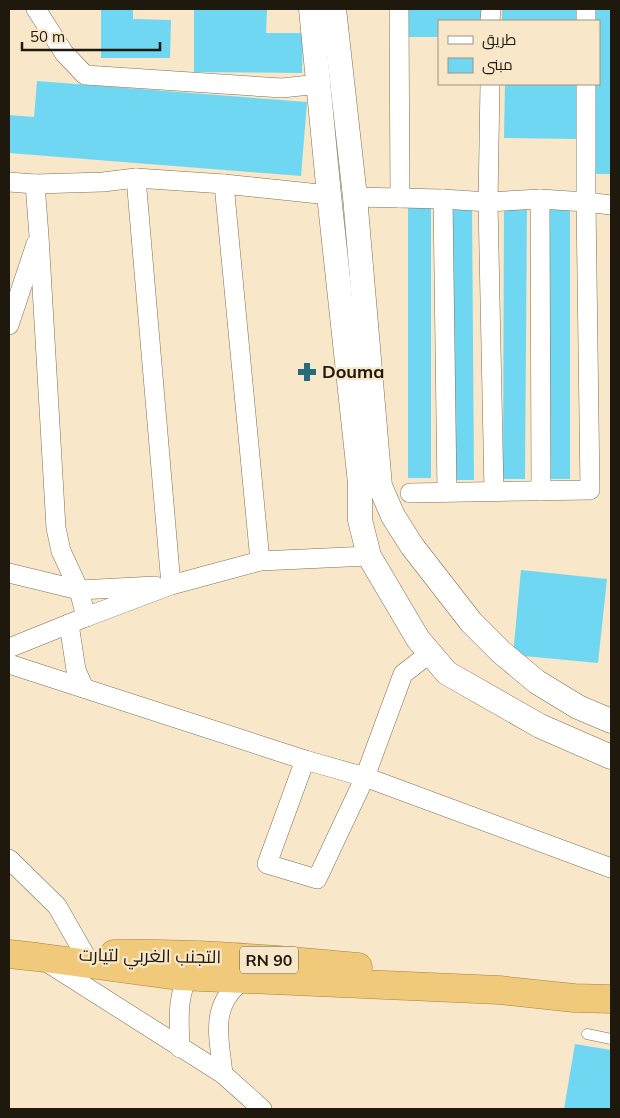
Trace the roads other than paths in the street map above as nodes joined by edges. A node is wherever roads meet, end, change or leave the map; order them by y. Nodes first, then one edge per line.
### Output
1 (36, 9) edge
2 (311, 9) edge
3 (334, 9) edge
4 (399, 9) edge
5 (319, 84) junction
6 (490, 85) edge
7 (586, 85) edge
8 (136, 178) junction
9 (9, 182) edge
10 (35, 184) junction
11 (224, 184) junction
12 (329, 195) junction
13 (355, 197) junction
14 (400, 198) junction
15 (443, 199) junction
16 (540, 199) junction
17 (488, 202) junction
18 (586, 202) junction
19 (611, 205) edge
20 (39, 236) junction
21 (9, 325) edge
22 (494, 491) junction
23 (541, 491) junction
24 (447, 492) junction
25 (410, 493) dead end
26 (369, 556) junction
27 (260, 561) junction
28 (9, 573) edge
29 (171, 585) junction
30 (79, 590) junction
31 (77, 620) junction
32 (9, 648) edge
33 (430, 653) junction
34 (9, 664) edge
35 (84, 688) junction
36 (611, 721) edge
37 (611, 757) edge
38 (305, 760) junction
39 (365, 777) junction
40 (9, 859) edge
41 (611, 868) edge
42 (9, 954) edge
43 (85, 955) junction
44 (37, 957) junction
45 (194, 966) junction
46 (243, 980) junction
47 (500, 990) junction
48 (611, 999) edge
49 (587, 1034) dead end
50 (611, 1039) edge
51 (180, 1048) junction
52 (223, 1074) junction
53 (262, 1109) edge

1 - 5 street
2 - 5 street
3 - 13 street
4 - 14 street
5 - 12 street
6 - 17 street
7 - 18 street
8 - 10 street
8 - 11 street
8 - 29 street
9 - 10 street
10 - 20 street
11 - 12 street
11 - 27 street
12 - 26 street
13 - 14 street
13 - 36 street
14 - 15 street
15 - 17 street
15 - 24 street
16 - 17 street
16 - 18 street
16 - 23 street
17 - 22 street
18 - 19 street
18 - 23 street
20 - 21 street
20 - 30 street
22 - 23 street
22 - 24 street
24 - 25 street
26 - 27 street
26 - 33 street
27 - 29 street
28 - 30 street
29 - 30 street
29 - 31 street
30 - 31 street
31 - 32 street
31 - 35 street
33 - 37 street
33 - 39 street
34 - 35 street
35 - 38 street
38 - 39 street
38 - 39 street
39 - 41 street
40 - 43 street
42 - 44 highway, التجنب الغربي لتيارت / RN 90
43 - 44 highway, التجنب الغربي لتيارت / RN 90
43 - 45 highway, التجنب الغربي لتيارت / RN 90
44 - 45 highway, التجنب الغربي لتيارت / RN 90
44 - 51 street
45 - 46 highway, التجنب الغربي لتيارت / RN 90
45 - 47 highway, التجنب الغربي لتيارت / RN 90
45 - 51 street
46 - 47 highway, التجنب الغربي لتيارت / RN 90
46 - 52 street
47 - 48 highway, التجنب الغربي لتيارت / RN 90
49 - 50 lane
51 - 52 street
52 - 53 street

